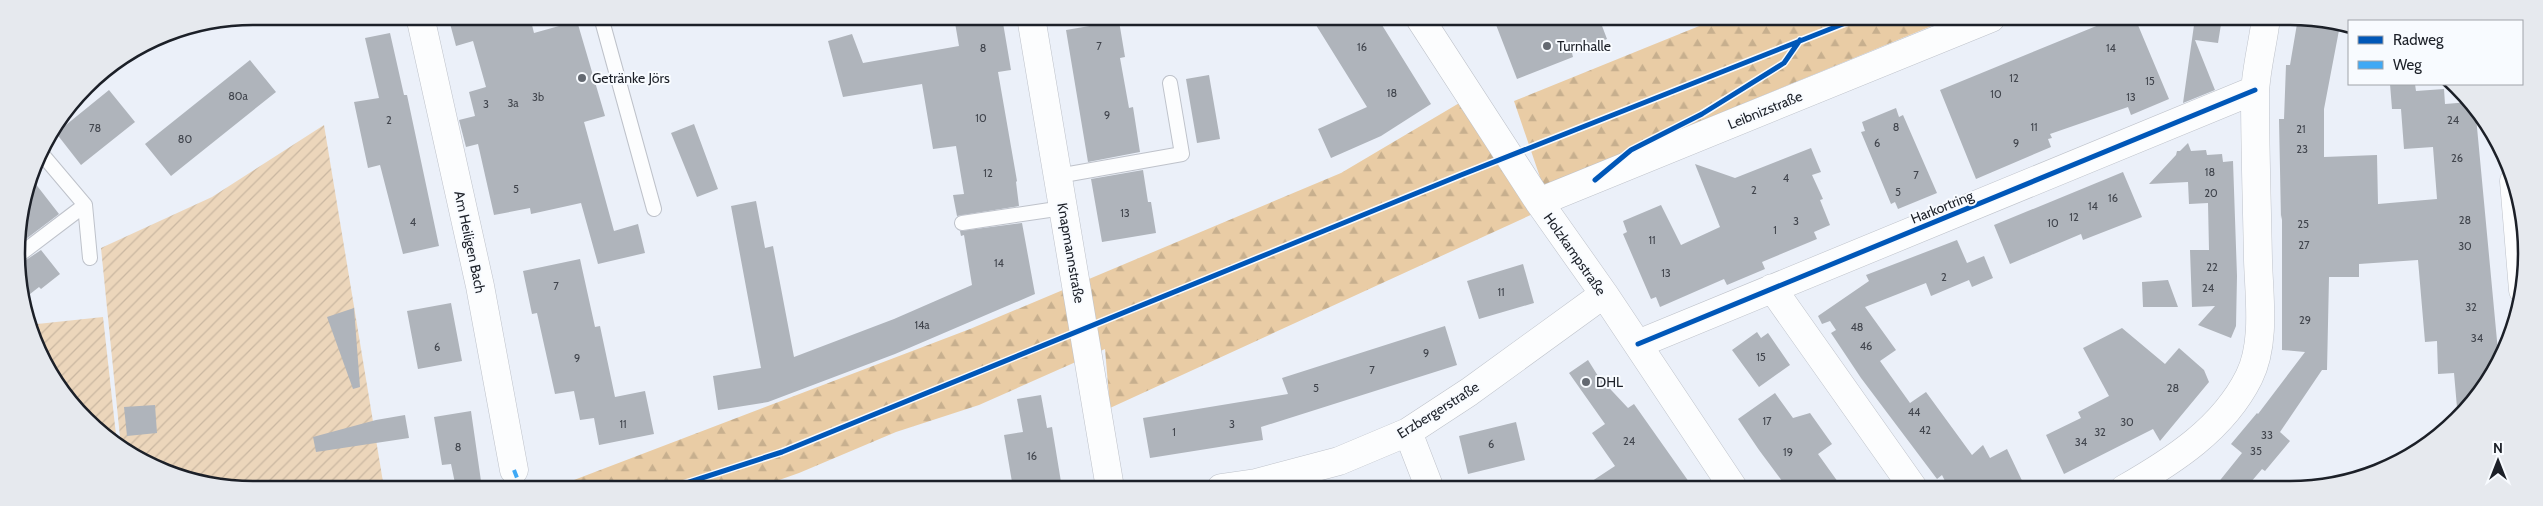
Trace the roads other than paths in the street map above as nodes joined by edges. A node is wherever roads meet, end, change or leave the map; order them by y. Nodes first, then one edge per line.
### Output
1 (422, 25) edge
2 (603, 25) edge
3 (1032, 25) edge
4 (1424, 25) edge
5 (1974, 25) edge
6 (2265, 25) edge
7 (1170, 83) dead end
8 (2255, 90) junction
9 (45, 159) edge
10 (1058, 176) junction
11 (1538, 202) junction
12 (85, 205) junction
13 (1063, 208) junction
14 (654, 209) dead end
15 (962, 223) dead end
16 (25, 250) edge
17 (90, 258) dead end
18 (1772, 288) junction
19 (1604, 294) junction
20 (1638, 344) junction
21 (1408, 432) junction
22 (514, 470) dead end
23 (1109, 481) edge
24 (1264, 481) edge
25 (1427, 481) edge
26 (1729, 481) edge
27 (1908, 481) edge
28 (2137, 481) edge

1 - 22 street, Am Heiligen Bach
2 - 14 lane
3 - 10 street, Knapmannstraße
4 - 11 street, Holzkampstraße
5 - 11 street, Leibnizstraße
6 - 8 street
7 - 10 lane
8 - 18 street, Harkortring
8 - 28 street
9 - 12 lane
10 - 13 street, Knapmannstraße
11 - 19 street, Holzkampstraße
12 - 16 lane
12 - 17 lane
13 - 15 lane
13 - 23 street, Knapmannstraße
18 - 20 street, Harkortring
18 - 27 street
19 - 20 street, Holzkampstraße
19 - 21 street, Erzbergerstraße
20 - 26 street, Holzkampstraße
21 - 24 street, Erzbergerstraße
21 - 25 street

